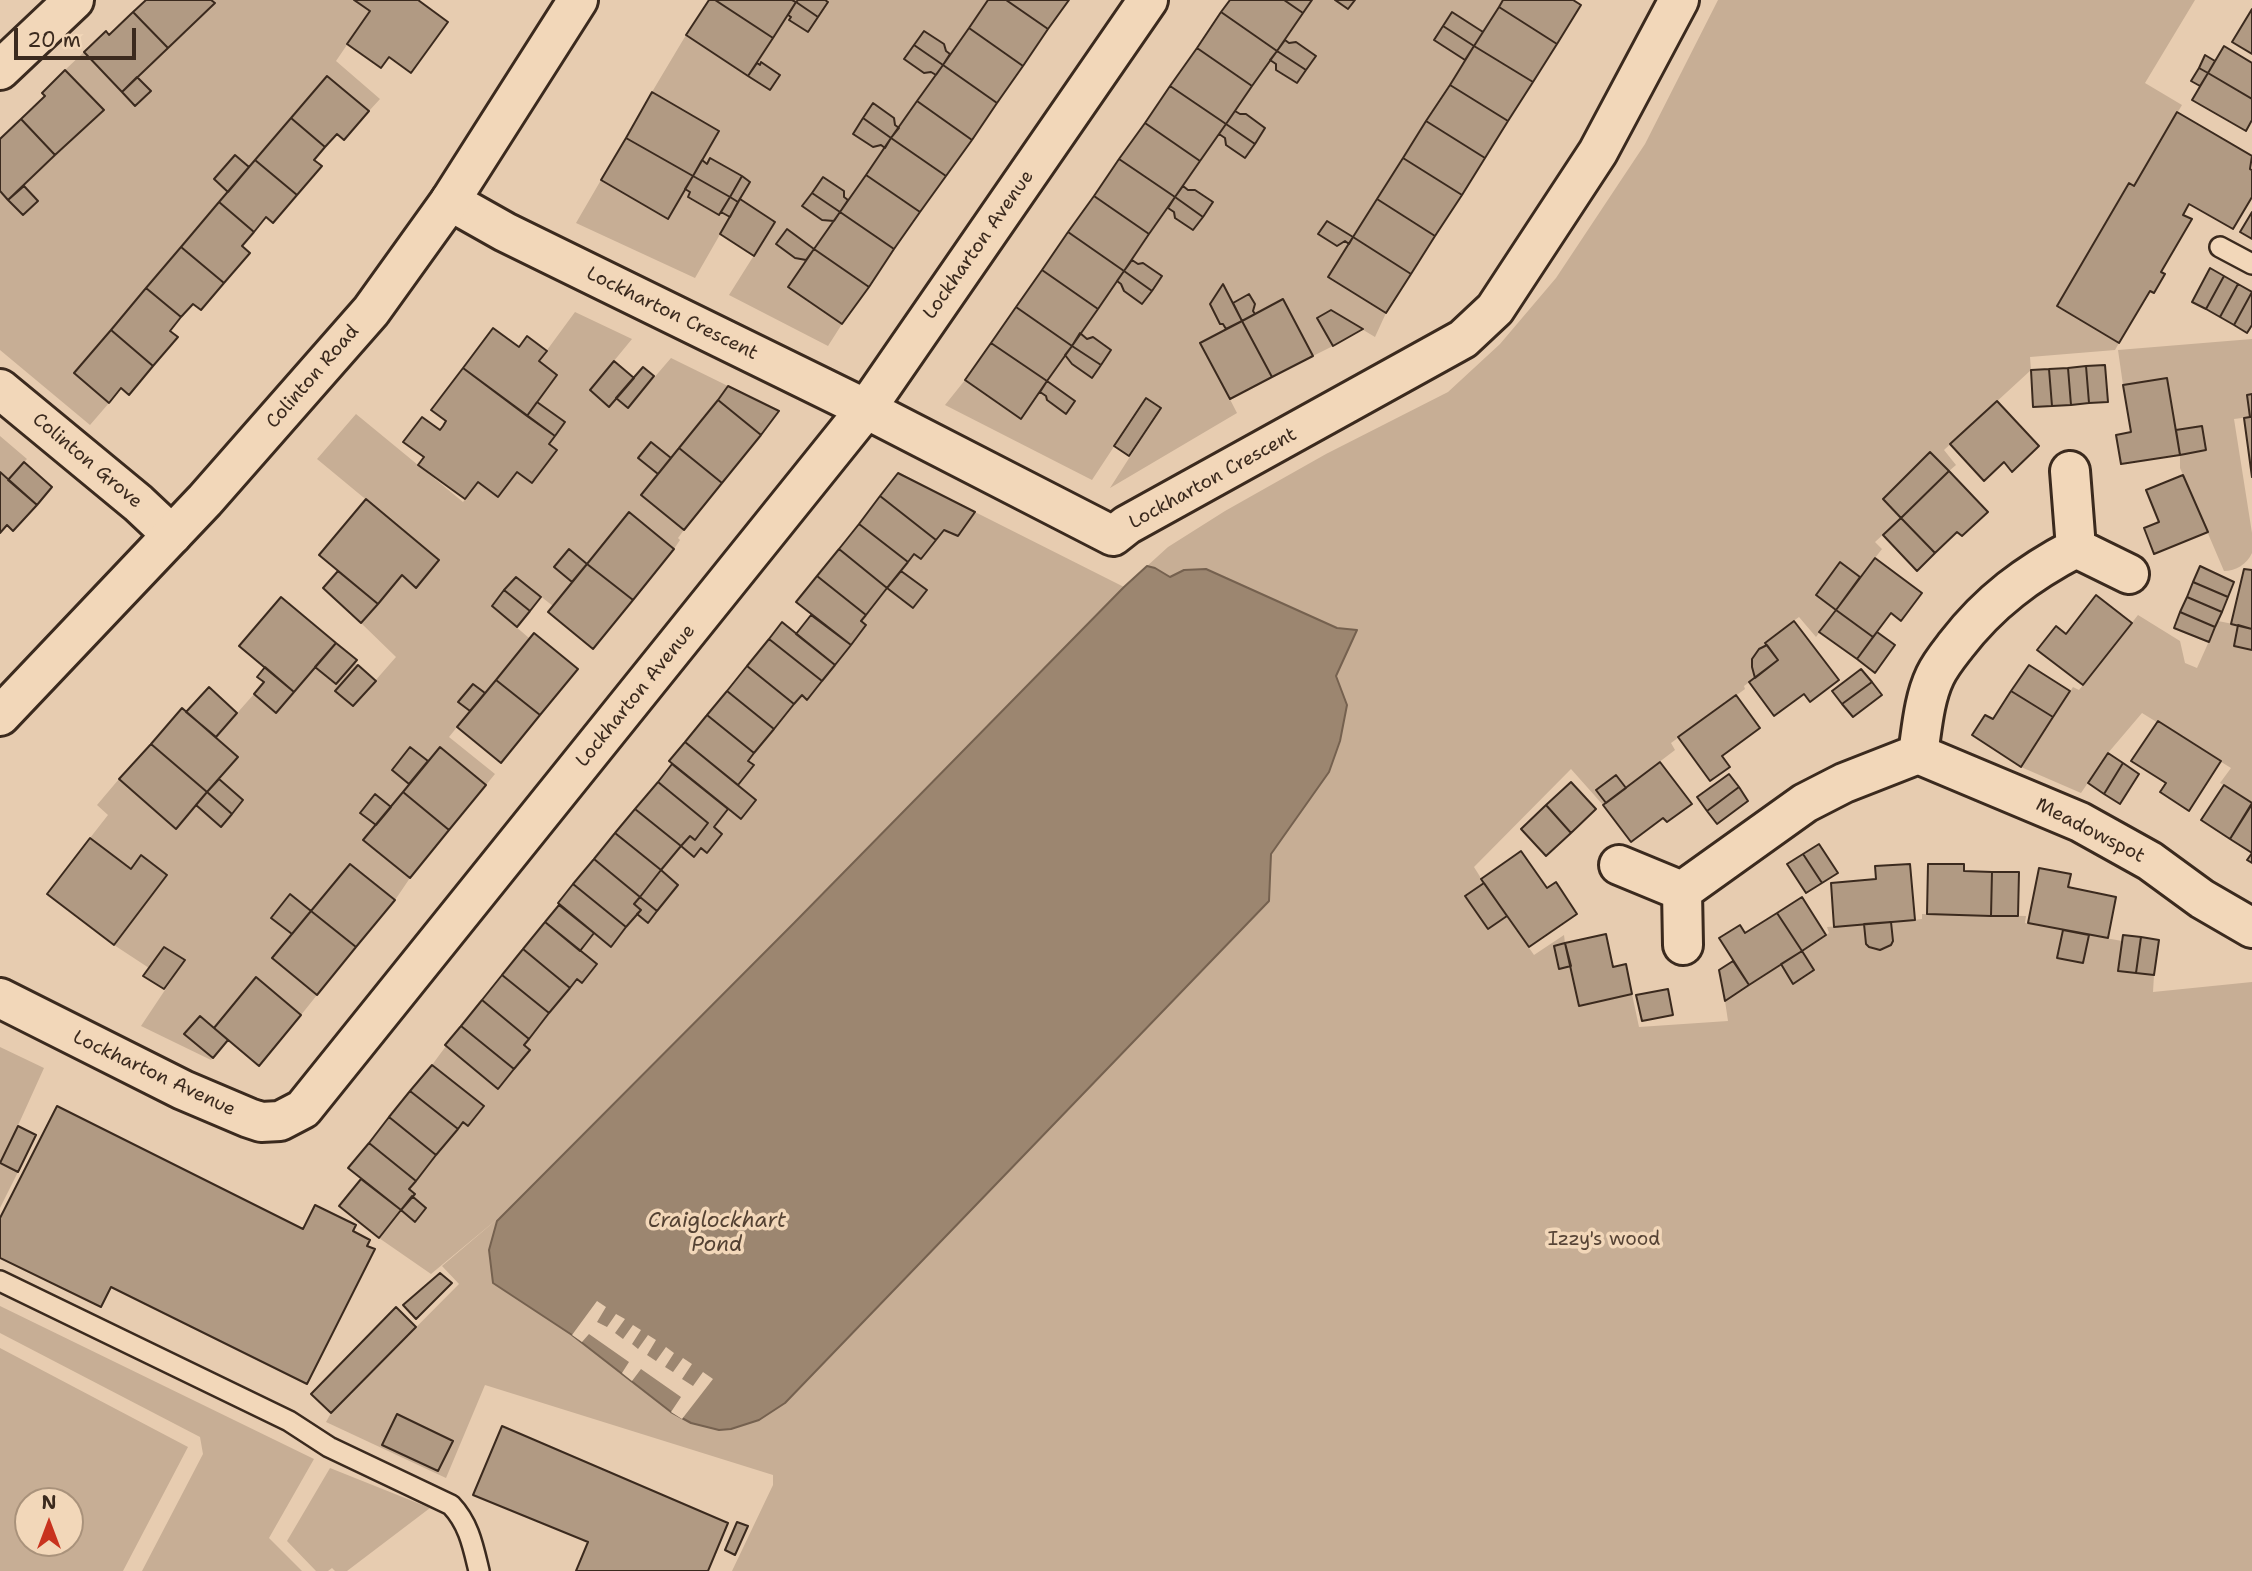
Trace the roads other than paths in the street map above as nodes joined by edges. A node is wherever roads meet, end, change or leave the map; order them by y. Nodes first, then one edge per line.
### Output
1 (74, 0) edge
2 (579, 0) edge
3 (1148, 0) edge
4 (1679, 0) edge
5 (0, 70) edge
6 (450, 201) junction
7 (2220, 247) dead end
8 (2252, 264) edge
9 (0, 388) edge
10 (866, 409) junction
11 (2070, 471) dead end
12 (172, 535) junction
13 (2076, 548) junction
14 (2129, 574) dead end
15 (0, 716) edge
16 (1918, 754) junction
17 (1619, 865) dead end
18 (1682, 891) junction
19 (2252, 928) edge
20 (1683, 945) dead end
21 (0, 998) edge
22 (0, 1281) edge
23 (478, 1571) edge

1 - 5 street
2 - 6 street, Colinton Road
3 - 10 street, Lockharton Avenue
4 - 10 street, Lockharton Crescent
6 - 10 street, Lockharton Crescent
6 - 12 street, Colinton Road
7 - 8 lane
9 - 12 street, Colinton Grove
10 - 21 street, Lockharton Avenue
11 - 13 street
12 - 15 street, Colinton Road
13 - 14 street
13 - 16 street
16 - 18 street
16 - 19 street, Meadowspot
17 - 18 street
18 - 20 street
22 - 23 lane

